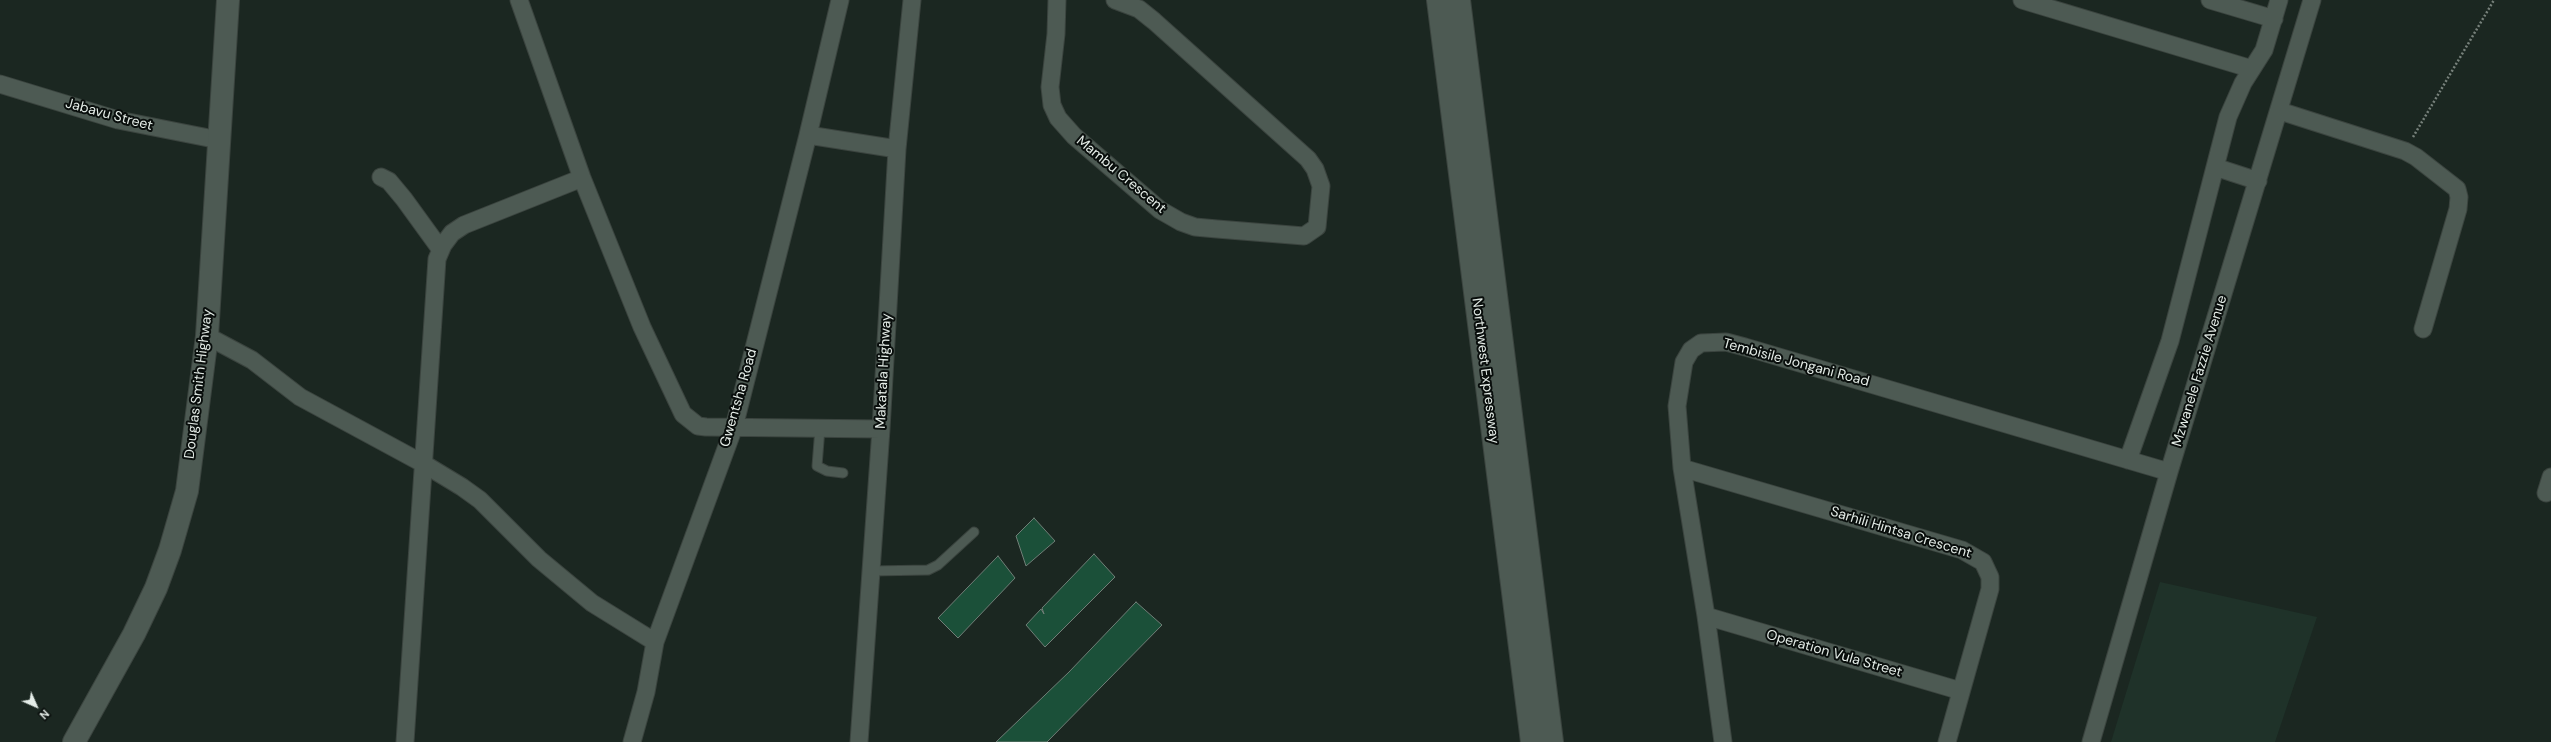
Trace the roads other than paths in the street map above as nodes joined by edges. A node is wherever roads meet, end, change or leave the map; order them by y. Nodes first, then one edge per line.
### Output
1 (228, 0) edge
2 (519, 0) edge
3 (840, 0) edge
4 (912, 0) edge
5 (1057, 0) edge
6 (1115, 0) edge
7 (1438, 0) edge
8 (1459, 0) edge
9 (2022, 0) edge
10 (2210, 0) edge
11 (2279, 0) edge
12 (2312, 0) edge
13 (2274, 19) junction
14 (2252, 69) junction
15 (0, 84) edge
16 (2280, 111) junction
17 (808, 135) junction
18 (219, 140) junction
19 (897, 149) junction
20 (2215, 167) junction
21 (380, 177) dead end
22 (582, 178) junction
23 (2258, 181) junction
24 (441, 250) junction
25 (2423, 329) dead end
26 (207, 336) junction
27 (734, 426) junction
28 (820, 428) junction
29 (881, 429) junction
30 (2128, 460) junction
31 (424, 464) junction
32 (1682, 468) junction
33 (2170, 472) junction
34 (843, 473) dead end
35 (974, 532) dead end
36 (871, 572) junction
37 (1706, 616) junction
38 (655, 642) junction
39 (1961, 691) junction
40 (74, 742) edge
41 (405, 742) edge
42 (632, 742) edge
43 (859, 742) edge
44 (1532, 742) edge
45 (1552, 742) edge
46 (1723, 742) edge
47 (1947, 742) edge
48 (2091, 742) edge

1 - 18 main road, Douglas Smith Highway
2 - 22 street
3 - 17 street, Gwentsha Road
4 - 19 street, Makatala Highway
5 - 6 street, Mambu Crescent
7 - 44 main road, Northwest Expressway
8 - 45 main road, Northwest Expressway
9 - 14 street
10 - 13 street
11 - 13 street
12 - 16 street, Mzwanele Fazzie Avenue
13 - 14 street
14 - 20 street
15 - 18 street, Jabavu Street
16 - 23 street, Mzwanele Fazzie Avenue
16 - 25 street
17 - 19 street
17 - 27 street, Gwentsha Road
18 - 26 main road, Douglas Smith Highway
19 - 29 street, Makatala Highway
20 - 23 street
20 - 30 street
21 - 24 street
22 - 24 street
22 - 27 street
23 - 33 street, Mzwanele Fazzie Avenue
24 - 31 street
26 - 31 street
26 - 40 main road, Douglas Smith Highway
27 - 28 street
27 - 38 street, Gwentsha Road
28 - 29 street
28 - 34 lane
29 - 36 street, Makatala Highway
30 - 32 street, Tembisile Jongani Road
30 - 33 street, Tembisile Jongani Road
31 - 38 street
31 - 41 street
32 - 37 street, Tembisile Jongani Road
32 - 39 street, Sarhili Hintsa Crescent
33 - 48 street, Mzwanele Fazzie Avenue
35 - 36 lane
36 - 43 street, Makatala Highway
37 - 39 street, Operation Vula Street
37 - 46 street, Tembisile Jongani Road
38 - 42 street, Gwentsha Road
39 - 47 street, Sarhili Hintsa Crescent

